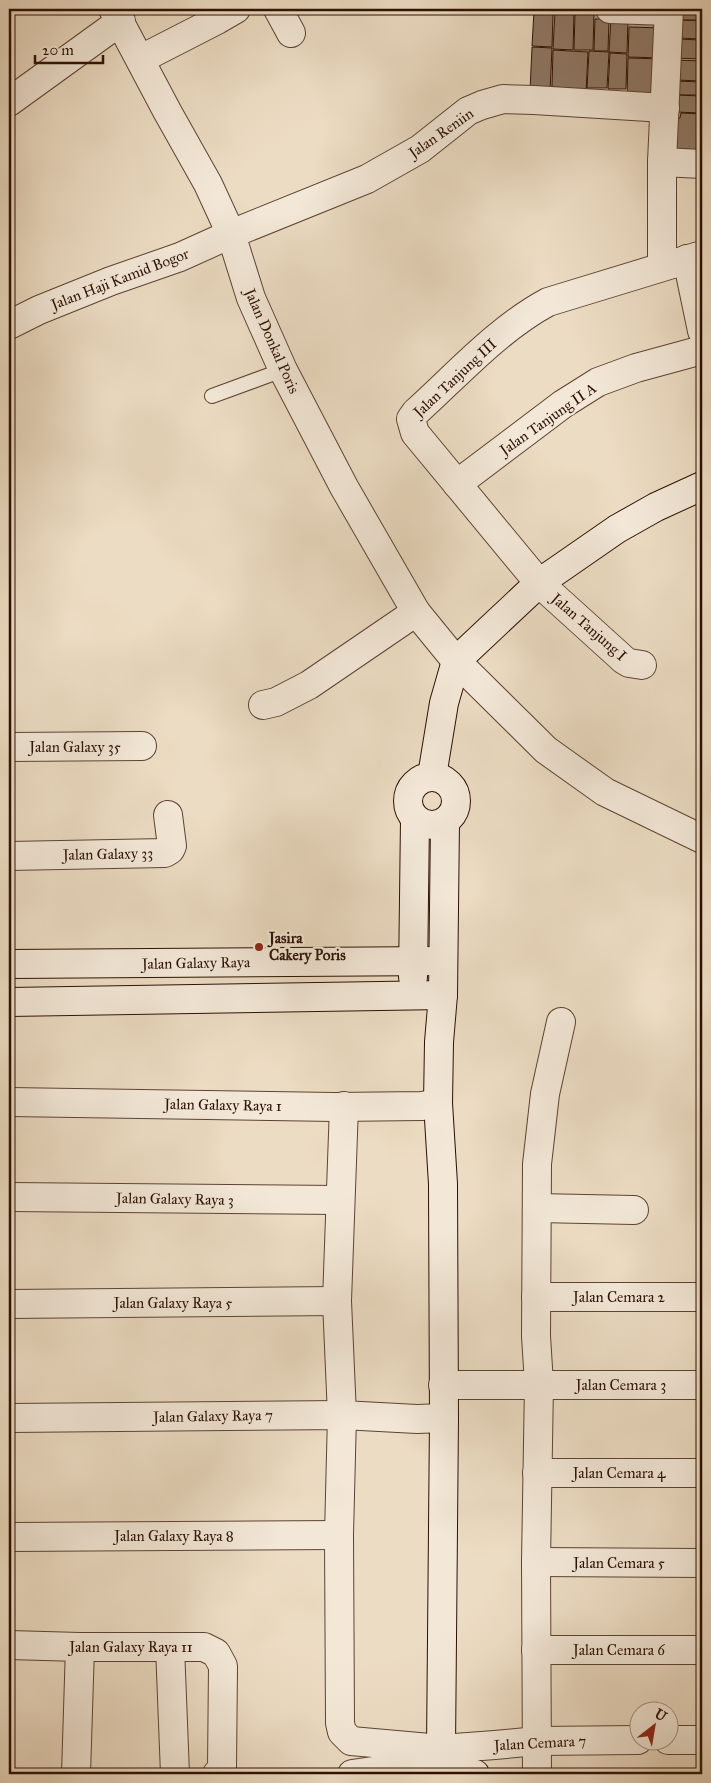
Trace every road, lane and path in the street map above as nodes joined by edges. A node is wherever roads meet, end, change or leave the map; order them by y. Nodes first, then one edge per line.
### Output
1 (236, 9) edge
2 (278, 9) edge
3 (610, 9) edge
4 (669, 10) edge
5 (117, 15) edge
6 (290, 33) dead end
7 (141, 59) junction
8 (11, 97) edge
9 (666, 108) junction
10 (662, 162) junction
11 (702, 164) edge
12 (231, 234) junction
13 (683, 260) edge
14 (9, 326) edge
15 (702, 331) edge
16 (702, 350) edge
17 (283, 370) junction
18 (212, 396) dead end
19 (458, 484) junction
20 (702, 486) edge
21 (539, 583) junction
22 (416, 612) junction
23 (456, 661) junction
24 (642, 665) dead end
25 (263, 705) dead end
26 (142, 746) dead end
27 (9, 747) edge
28 (432, 776) junction
29 (168, 815) dead end
30 (415, 819) junction
31 (445, 822) junction
32 (702, 839) edge
33 (9, 856) edge
34 (413, 960) junction
35 (443, 961) junction
36 (9, 964) edge
37 (443, 995) junction
38 (413, 996) junction
39 (9, 1002) edge
40 (561, 1022) dead end
41 (439, 1042) junction
42 (9, 1102) edge
43 (438, 1103) junction
44 (344, 1106) junction
45 (9, 1197) edge
46 (340, 1200) junction
47 (537, 1208) junction
48 (634, 1210) dead end
49 (536, 1297) junction
50 (702, 1297) edge
51 (337, 1302) junction
52 (9, 1304) edge
53 (539, 1384) junction
54 (443, 1385) junction
55 (702, 1385) edge
56 (342, 1415) junction
57 (9, 1418) edge
58 (430, 1418) junction
59 (537, 1473) junction
60 (702, 1473) edge
61 (340, 1535) junction
62 (9, 1537) edge
63 (536, 1562) junction
64 (702, 1563) edge
65 (9, 1645) edge
66 (80, 1647) junction
67 (170, 1647) junction
68 (536, 1650) junction
69 (702, 1650) edge
70 (628, 1740) edge
71 (678, 1740) edge
72 (702, 1740) edge
73 (537, 1741) junction
74 (441, 1762) edge
75 (76, 1774) edge
76 (175, 1774) edge
77 (217, 1774) edge
78 (352, 1774) edge
79 (475, 1774) edge
80 (537, 1774) edge

1 - 7 street
2 - 6 street
3 - 4 street
4 - 9 street
5 - 7 street, Jalan Donkal Poris
5 - 8 street
7 - 12 street, Jalan Donkal Poris
9 - 10 street
9 - 12 street, Jalan Reniin
10 - 11 street
10 - 13 street
12 - 14 street, Jalan Haji Kamid Bogor
12 - 17 street, Jalan Donkal Poris
13 - 15 street
13 - 19 street, Jalan Tanjung III
16 - 19 street, Jalan Tanjung II A
17 - 18 lane
17 - 22 street, Jalan Donkal Poris
19 - 21 street, Jalan Tanjung III
20 - 21 street
21 - 23 street
21 - 24 street, Jalan Tanjung I
22 - 23 street, Jalan Donkal Poris
22 - 25 street
23 - 28 street
23 - 32 street, Jalan Donkal Poris
26 - 27 street, Jalan Galaxy 35
28 - 30 street
28 - 31 street
29 - 33 street, Jalan Galaxy 33
30 - 31 street
30 - 34 street
31 - 35 street
34 - 35 street, Jalan Galaxy Raya
34 - 36 street, Jalan Galaxy Raya
34 - 38 street
35 - 37 street
37 - 38 street
37 - 41 street
38 - 39 street
38 - 41 street
40 - 47 street
41 - 43 street
42 - 44 street, Jalan Galaxy Raya 1
43 - 44 street, Jalan Galaxy Raya 1
43 - 54 street
44 - 46 street
45 - 46 street, Jalan Galaxy Raya 3
46 - 51 street
47 - 48 street
47 - 49 street
49 - 50 street, Jalan Cemara 2
49 - 53 street
51 - 52 street, Jalan Galaxy Raya 5
51 - 56 street
53 - 54 street, Jalan Cemara 3
53 - 55 street, Jalan Cemara 3
53 - 59 street
54 - 58 street
56 - 57 street, Jalan Galaxy Raya 7
56 - 58 street, Jalan Galaxy Raya 7
56 - 61 street
58 - 74 street
59 - 60 street, Jalan Cemara 4
59 - 63 street
61 - 62 street, Jalan Galaxy Raya 8
61 - 74 street
63 - 64 street, Jalan Cemara 5
63 - 68 street
65 - 66 street, Jalan Galaxy Raya 11
66 - 67 street, Jalan Galaxy Raya 11
66 - 75 street
67 - 76 street
67 - 77 street, Jalan Galaxy Raya 11
68 - 69 street, Jalan Cemara 6
68 - 73 street
70 - 73 street, Jalan Cemara 7
71 - 72 street
73 - 74 street, Jalan Cemara 7
73 - 80 street
74 - 78 street
74 - 79 street

